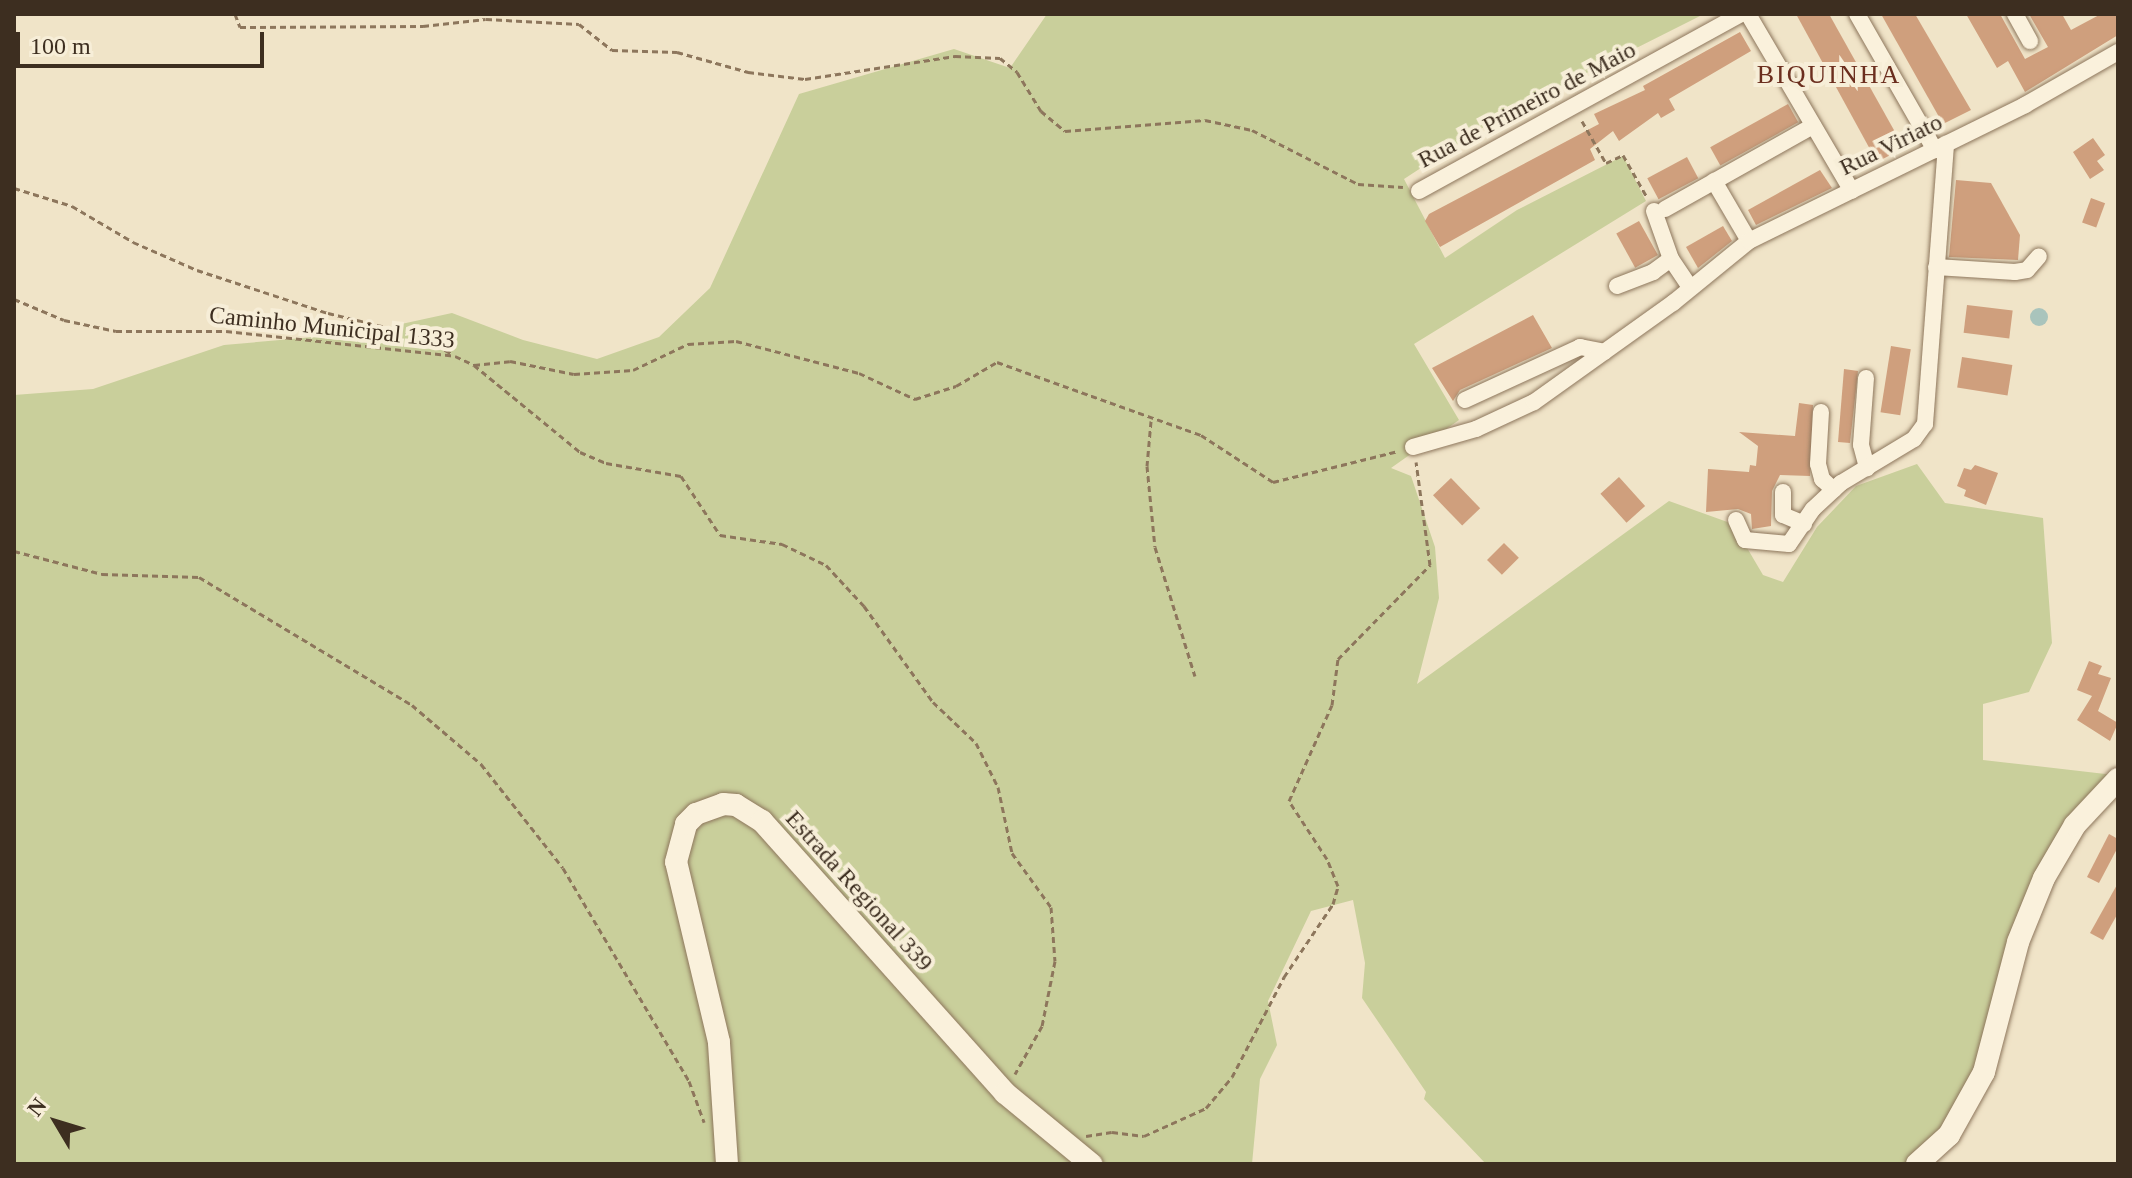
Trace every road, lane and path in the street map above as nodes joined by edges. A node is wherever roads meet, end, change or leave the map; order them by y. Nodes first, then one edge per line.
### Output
1 (235, 14) edge
2 (1741, 14) edge
3 (1748, 14) edge
4 (1857, 14) edge
5 (2015, 14) edge
6 (2030, 41) dead end
7 (2118, 52) edge
8 (1574, 107) junction
9 (1813, 126) junction
10 (1941, 147) junction
11 (1714, 181) junction
12 (14, 188) edge
13 (1419, 191) joint
14 (1852, 191) junction
15 (1660, 210) junction
16 (1749, 241) junction
17 (2039, 256) dead end
18 (1671, 259) junction
19 (1936, 267) junction
20 (1617, 286) dead end
21 (1690, 287) junction
22 (14, 299) edge
23 (1605, 352) junction
24 (455, 356) junction
25 (474, 365) junction
26 (1866, 378) dead end
27 (1465, 400) dead end
28 (1821, 412) dead end
29 (1151, 421) junction
30 (1413, 447) junction
31 (1867, 468) junction
32 (1834, 490) junction
33 (1783, 492) dead end
34 (1736, 520) dead end
35 (1804, 524) junction
36 (14, 551) edge
37 (1195, 676) dead end
38 (2118, 779) edge
39 (1005, 1093) junction
40 (725, 1139) junction
41 (1059, 1141) junction
42 (727, 1164) edge
43 (1091, 1164) edge
44 (1917, 1164) edge

1 - 13 path
2 - 8 street, Rua de Primeiro de Maio
3 - 9 street
4 - 10 street
5 - 6 street
7 - 10 street, Rua Viriato
8 - 13 street, Rua de Primeiro de Maio
8 - 15 path
9 - 11 street
9 - 14 street
10 - 14 street, Rua Viriato
10 - 19 street
11 - 15 street
11 - 16 street
12 - 24 path
14 - 16 street, Rua Viriato
15 - 18 street
16 - 21 street, Rua Viriato
17 - 19 street
18 - 20 street
18 - 21 street
19 - 31 street
21 - 23 street, Rua Viriato
22 - 24 path, Caminho Municipal 1333
23 - 27 street
23 - 30 street, Rua Viriato
24 - 25 path, Caminho Municipal 1333
25 - 29 path
25 - 39 path, Caminho Municipal 1333
26 - 31 street
28 - 32 street
29 - 30 path
29 - 37 path
30 - 41 path
31 - 32 street
32 - 35 street
33 - 35 street
34 - 35 street
36 - 40 path
38 - 44 main road
39 - 40 main road, Estrada Regional 339
39 - 41 main road, Estrada Regional 339
40 - 42 main road, Estrada Regional 339
41 - 43 main road, Estrada Regional 339

